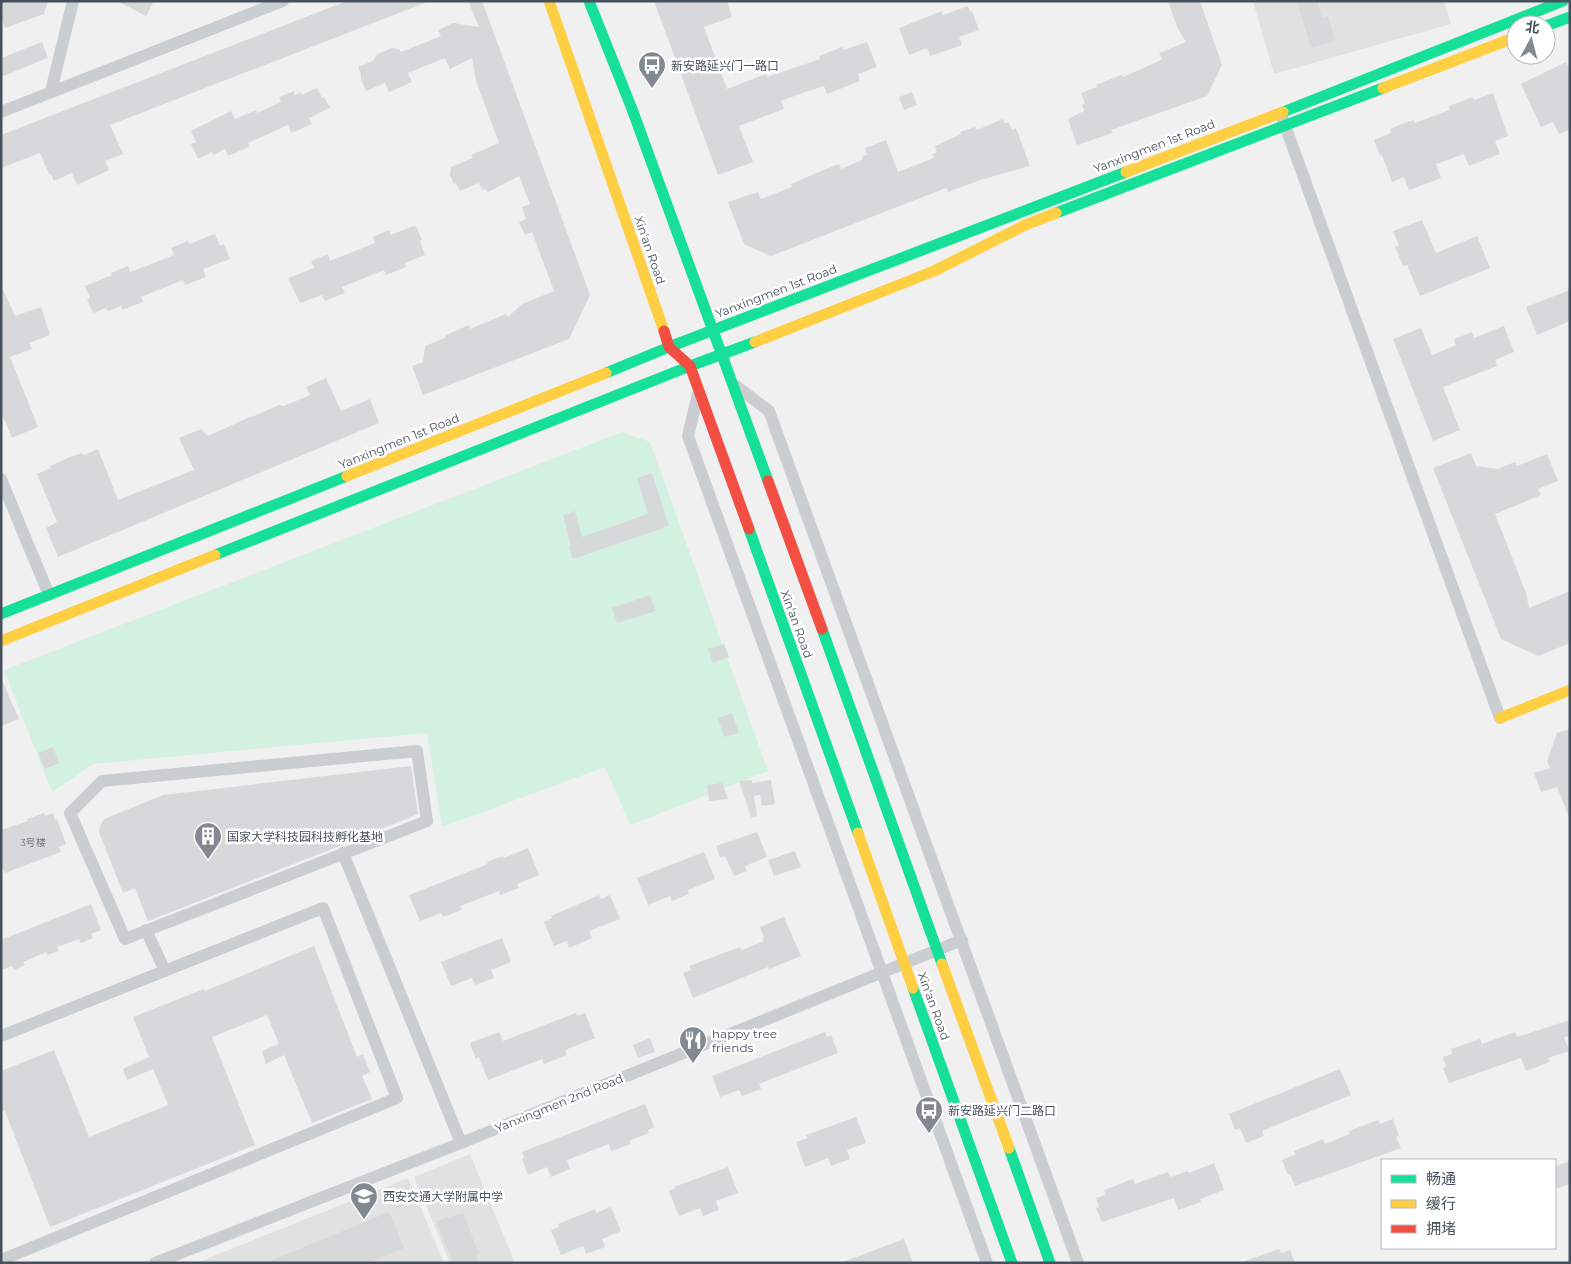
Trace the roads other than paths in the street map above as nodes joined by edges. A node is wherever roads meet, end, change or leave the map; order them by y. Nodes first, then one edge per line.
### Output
1 (73, 1) edge
2 (283, 1) edge
3 (549, 1) edge
4 (589, 1) edge
5 (1563, 1) edge
6 (1570, 17) edge
7 (1556, 22) edge
8 (1506, 41) edge
9 (51, 91) junction
10 (1, 112) edge
11 (1280, 113) junction
12 (1285, 125) junction
13 (714, 330) junction
14 (670, 347) junction
15 (722, 355) junction
16 (690, 366) junction
17 (733, 384) junction
18 (699, 391) junction
19 (1, 479) edge
20 (50, 595) junction
21 (1, 614) edge
22 (1, 642) edge
23 (1570, 690) edge
24 (1500, 718) joint
25 (343, 853) junction
26 (146, 930) junction
27 (962, 940) junction
28 (937, 950) junction
29 (904, 963) junction
30 (165, 971) junction
31 (882, 972) junction
32 (1, 1036) edge
33 (461, 1143) junction
34 (1, 1260) edge
35 (155, 1263) edge
36 (987, 1263) edge
37 (1012, 1263) edge
38 (1050, 1263) edge
39 (1078, 1263) edge

1 - 9 street
2 - 9 street
3 - 14 street, Xin'an Road
4 - 13 street, Xin'an Road
5 - 11 street, Yanxingmen 1st Road
6 - 7 street
8 - 12 street
9 - 10 street
11 - 12 street
11 - 13 street, Yanxingmen 1st Road
12 - 15 street
12 - 24 street
13 - 14 street, Yanxingmen 1st Road
13 - 15 street, Xin'an Road
14 - 16 street, Xin'an Road
14 - 20 street, Yanxingmen 1st Road
15 - 16 street
15 - 17 street, Xin'an Road
16 - 18 street, Xin'an Road
16 - 22 street
17 - 27 street
17 - 28 street, Xin'an Road
18 - 29 street, Xin'an Road
18 - 31 street
19 - 20 street
20 - 21 street, Yanxingmen 1st Road
23 - 24 street
25 - 26 street
25 - 26 street
25 - 33 street
26 - 30 street
27 - 28 street, Yanxingmen 2nd Road
27 - 39 street
28 - 29 street, Yanxingmen 2nd Road
28 - 38 street, Xin'an Road
29 - 31 street, Yanxingmen 2nd Road
29 - 37 street, Xin'an Road
30 - 32 street
30 - 34 street
31 - 33 street, Yanxingmen 2nd Road
31 - 36 street
33 - 35 street, Yanxingmen 2nd Road

